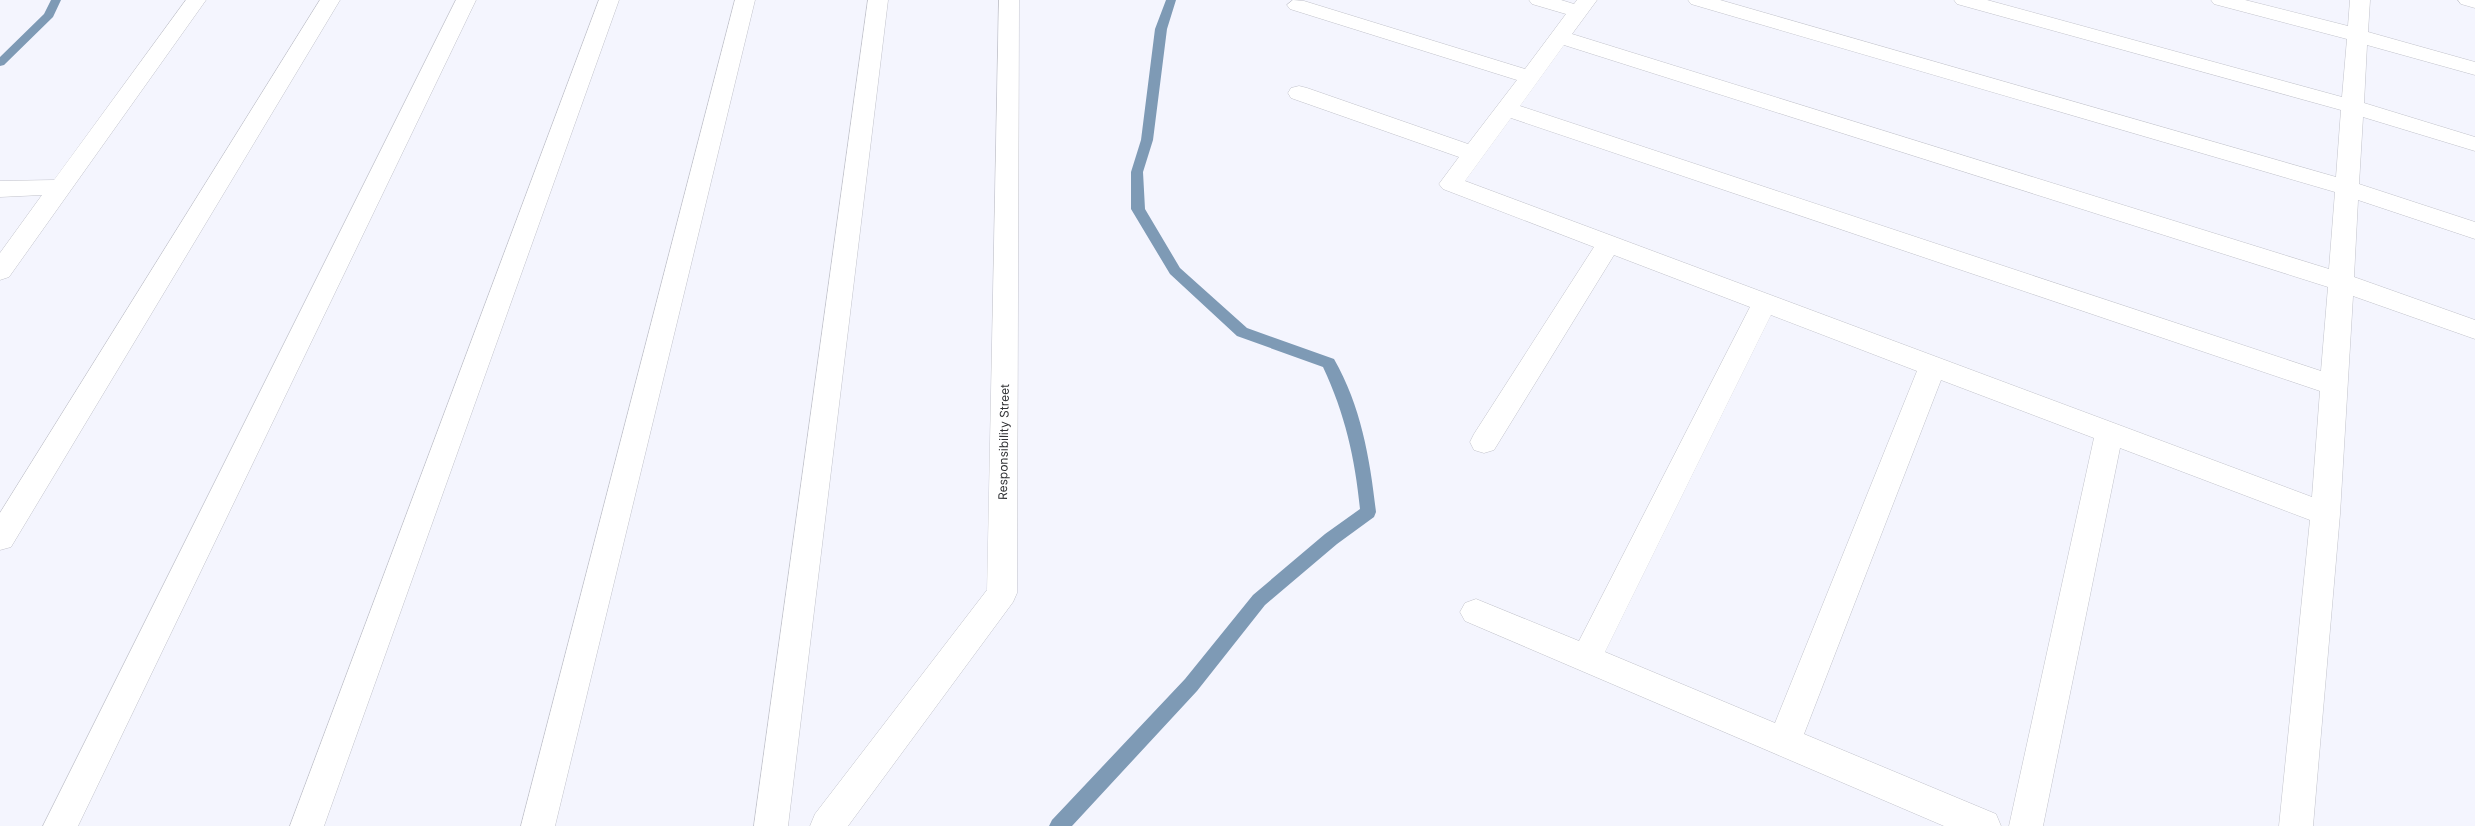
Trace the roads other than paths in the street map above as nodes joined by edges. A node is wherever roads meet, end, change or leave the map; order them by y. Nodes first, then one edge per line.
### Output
1 (196, 0) edge
2 (330, 0) edge
3 (466, 0) edge
4 (608, 0) edge
5 (745, 0) edge
6 (878, 0) edge
7 (1009, 0) edge
8 (1539, 0) edge
9 (1698, 0) edge
10 (1964, 0) edge
11 (2222, 0) edge
12 (2360, 0) edge
13 (2468, 0) edge
14 (2475, 2) edge
15 (1297, 5) dead end
16 (1582, 6) edge
17 (2357, 35) junction
18 (1559, 37) junction
19 (2475, 69) edge
20 (1530, 77) junction
21 (1299, 93) dead end
22 (2352, 106) junction
23 (1506, 109) junction
24 (2475, 144) edge
25 (1473, 154) junction
26 (61, 187) junction
27 (2347, 188) junction
28 (0, 190) edge
29 (2475, 231) edge
30 (1609, 243) junction
31 (0, 271) edge
32 (2341, 282) junction
33 (1765, 302) junction
34 (2475, 330) edge
35 (1933, 365) junction
36 (2334, 385) junction
37 (2109, 432) junction
38 (1484, 442) dead end
39 (2325, 514) junction
40 (0, 538) edge
41 (1476, 612) dead end
42 (1586, 659) junction
43 (1784, 742) junction
44 (60, 826) edge
45 (307, 826) edge
46 (538, 826) edge
47 (771, 826) edge
48 (827, 826) edge
49 (1984, 826) edge
50 (2026, 826) edge
51 (2296, 826) edge

1 - 26 street
2 - 40 street
3 - 44 street
4 - 45 street
5 - 46 street
6 - 47 street
7 - 48 street, Responsibility Street
8 - 16 street
9 - 27 street
10 - 22 street
11 - 17 street
12 - 17 street
13 - 14 street
15 - 20 street
16 - 18 street
17 - 19 street
17 - 22 street
18 - 20 street
18 - 32 street
20 - 23 street
21 - 25 street
22 - 24 street
22 - 27 street
23 - 25 street
23 - 36 street
25 - 30 street
26 - 28 street
26 - 31 street
27 - 29 street
27 - 32 street
30 - 33 street
30 - 38 street
32 - 34 street
32 - 36 street
33 - 35 street
33 - 42 street
35 - 37 street
35 - 43 street
36 - 39 street
37 - 39 street
37 - 50 street
39 - 51 street
41 - 42 street
42 - 43 street
43 - 49 street

